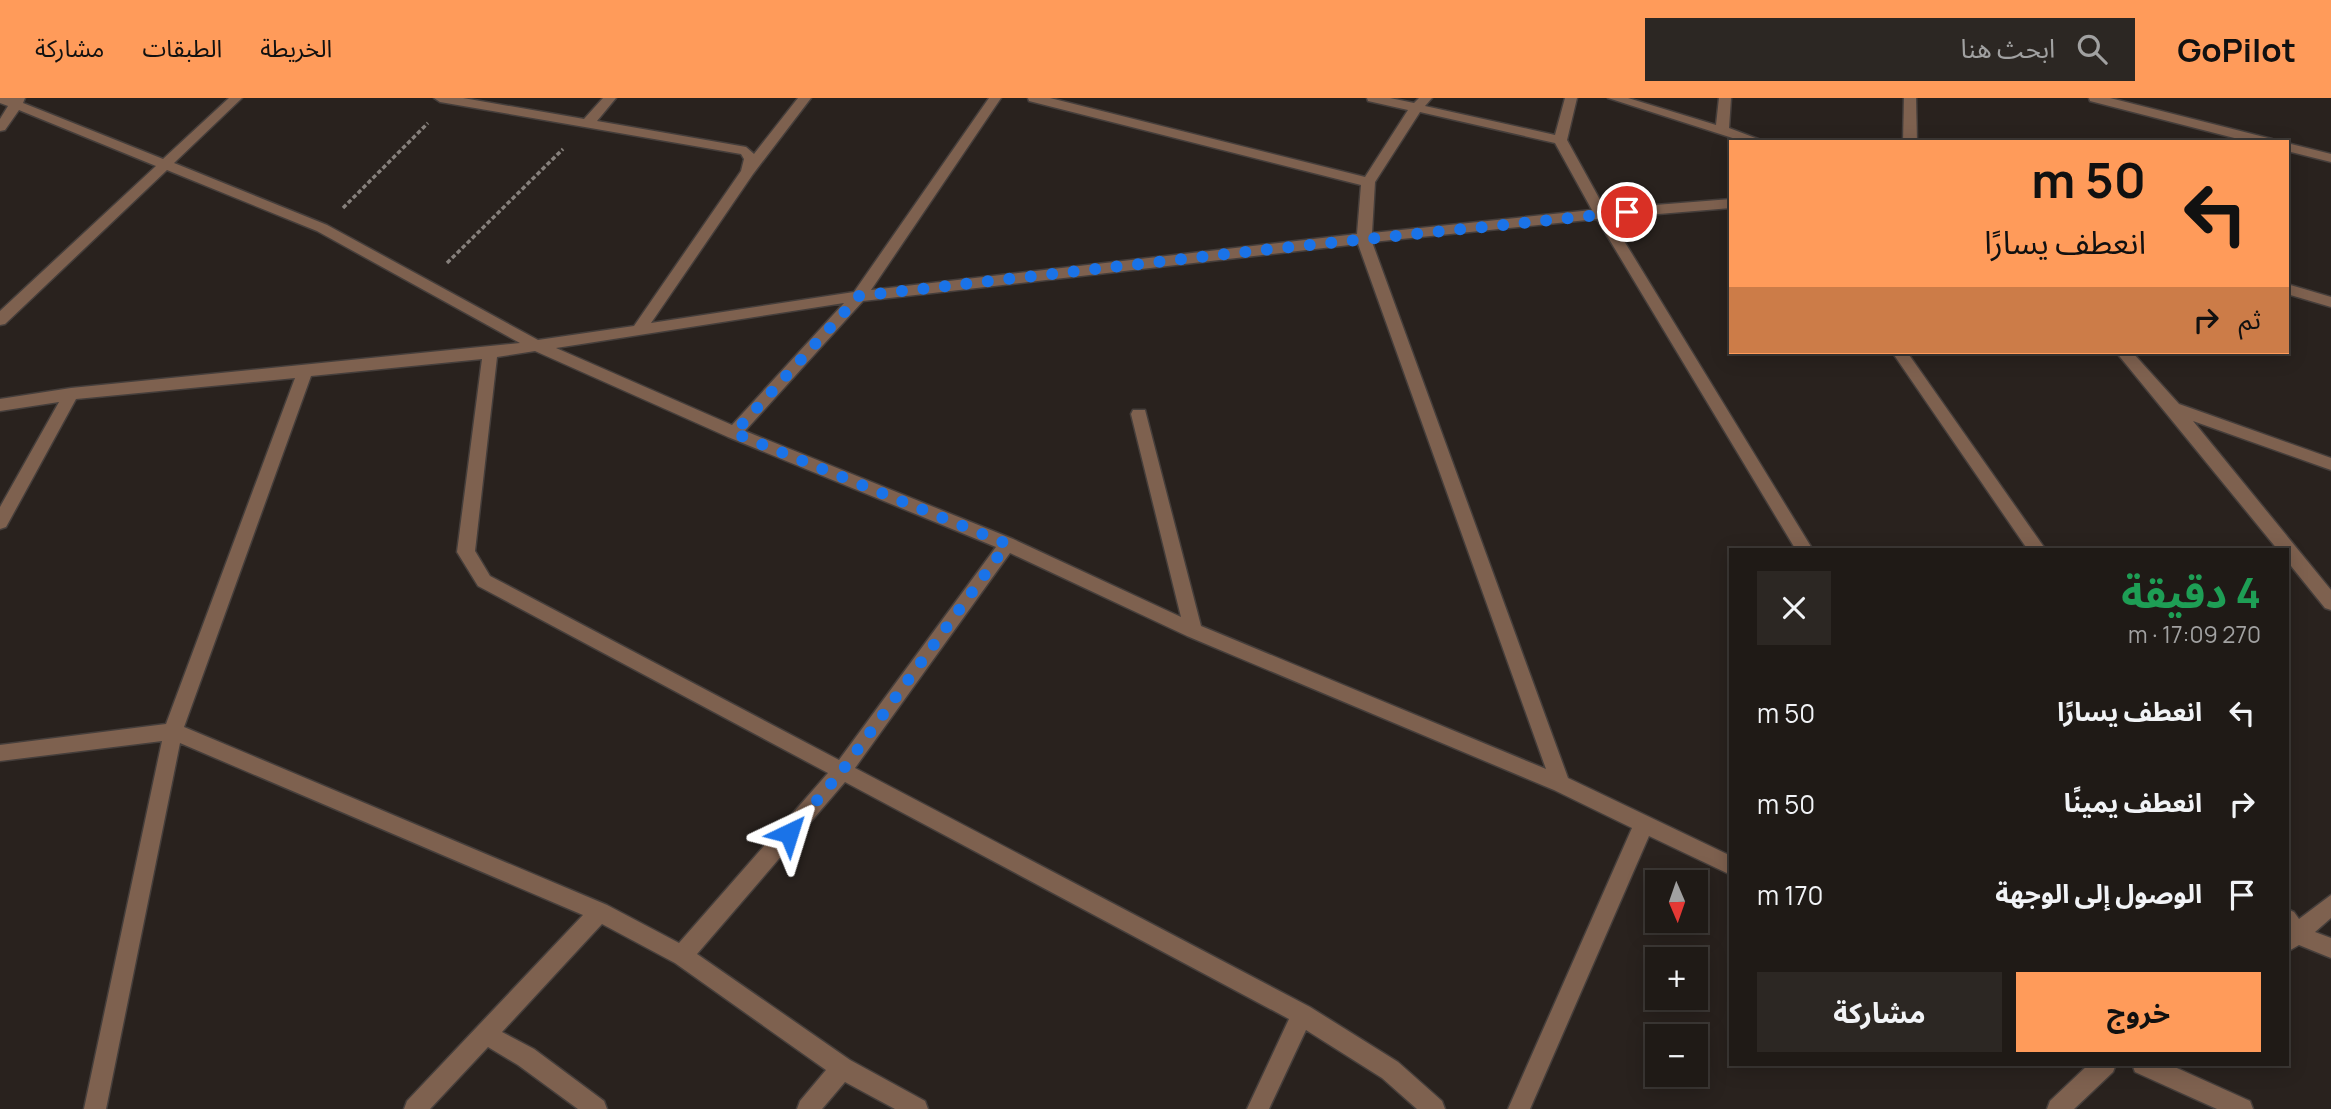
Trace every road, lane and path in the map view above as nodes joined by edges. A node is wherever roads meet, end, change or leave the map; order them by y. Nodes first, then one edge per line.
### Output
1 (236, 98) edge
2 (610, 98) edge
3 (805, 98) edge
4 (995, 98) edge
5 (1034, 98) edge
6 (1373, 98) edge
7 (1571, 98) edge
8 (1614, 98) edge
9 (1725, 98) edge
10 (1910, 98) edge
11 (2095, 98) edge
12 (446, 99) edge
13 (11, 100) edge
14 (1421, 103) edge
15 (588, 124) junction
16 (0, 127) edge
17 (1722, 131) junction
18 (1560, 140) junction
19 (1753, 140) edge
20 (1910, 140) edge
21 (2259, 140) edge
22 (2289, 148) edge
23 (2331, 158) edge
24 (165, 166) junction
25 (748, 171) junction
26 (1368, 182) junction
27 (1729, 203) edge
28 (1602, 214) junction
29 (322, 228) junction
30 (1364, 240) junction
31 (426, 283) junction
32 (2289, 290) edge
33 (859, 296) junction
34 (2331, 302) edge
35 (0, 320) edge
36 (636, 332) junction
37 (535, 345) junction
38 (489, 353) junction
39 (1900, 354) edge
40 (2125, 354) edge
41 (305, 372) junction
42 (71, 394) junction
43 (0, 405) edge
44 (2174, 408) junction
45 (1139, 414) dead end
46 (734, 433) junction
47 (2331, 464) edge
48 (0, 522) edge
49 (1007, 544) junction
50 (1804, 548) edge
51 (2037, 548) edge
52 (2287, 548) edge
53 (2289, 551) edge
54 (2331, 603) edge
55 (1193, 631) junction
56 (173, 731) junction
57 (0, 753) edge
58 (842, 771) junction
59 (1561, 784) junction
60 (1644, 824) junction
61 (1729, 865) edge
62 (2331, 905) edge
63 (600, 912) junction
64 (2291, 932) edge
65 (2331, 948) edge
66 (682, 956) junction
67 (1302, 1015) junction
68 (487, 1035) junction
69 (2103, 1066) edge
70 (2147, 1066) edge
71 (842, 1068) junction
72 (95, 1109) edge
73 (415, 1109) edge
74 (596, 1109) edge
75 (808, 1109) edge
76 (917, 1109) edge
77 (1258, 1109) edge
78 (1434, 1109) edge
79 (1519, 1109) edge
80 (2058, 1109) edge
81 (2242, 1109) edge

1 - 24 street
2 - 15 street
3 - 25 street
4 - 33 street
5 - 26 street
6 - 14 street
7 - 18 street
8 - 17 street
9 - 17 street
10 - 20 street
11 - 21 street
12 - 15 street
12 - 29 path
13 - 16 street
13 - 24 street
14 - 18 street
14 - 26 street
15 - 25 street
15 - 31 path
17 - 19 street
18 - 28 street
22 - 23 street
24 - 29 street
24 - 35 street
25 - 36 street
26 - 30 street
27 - 28 street
28 - 30 street
28 - 50 street
29 - 31 street
30 - 33 street
30 - 59 street
31 - 37 street
32 - 34 street
33 - 36 street
33 - 46 street
36 - 37 street
37 - 38 street
37 - 46 street
38 - 41 street
38 - 58 street
39 - 51 street
40 - 44 street
41 - 42 street
41 - 56 street
42 - 43 street
42 - 48 street
44 - 47 street
44 - 52 street
45 - 55 street
46 - 49 street
49 - 55 street
49 - 58 street
53 - 54 street
55 - 59 street
56 - 57 street
56 - 63 street
56 - 72 street
58 - 66 street
58 - 67 street
59 - 60 street
60 - 61 street
60 - 79 street
62 - 64 street
63 - 66 street
63 - 68 street
64 - 65 street
66 - 71 street
67 - 77 street
67 - 78 street
68 - 73 street
68 - 74 street
69 - 80 street
70 - 81 street
71 - 75 street
71 - 76 street

